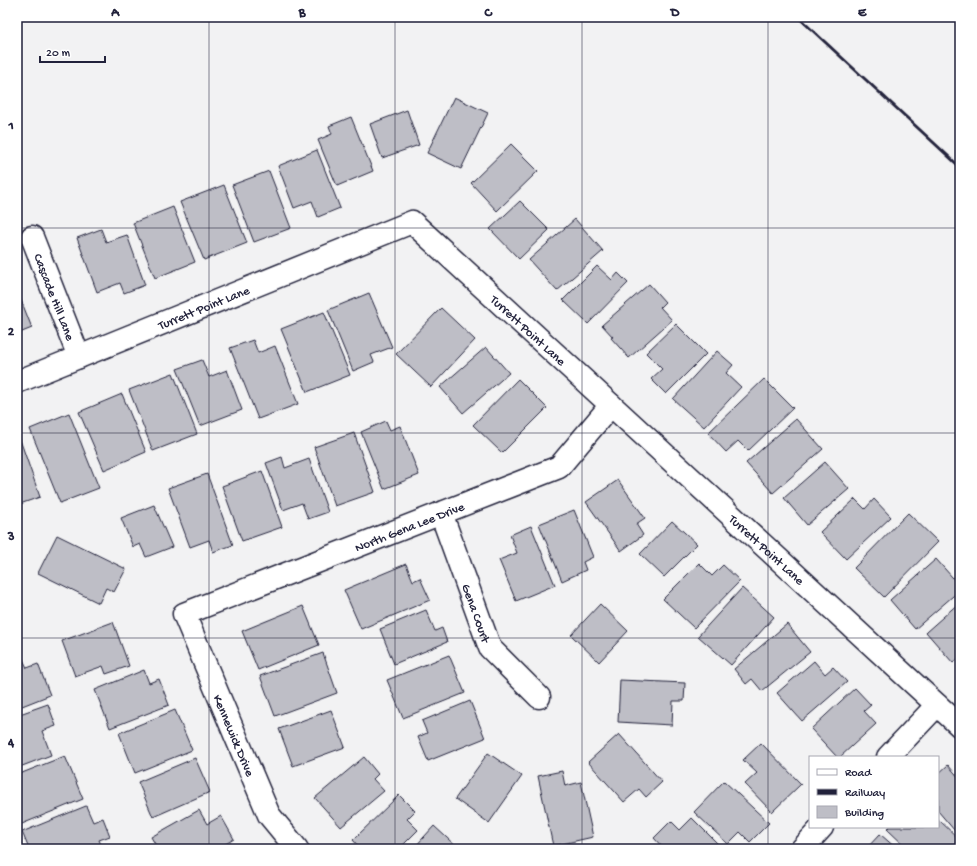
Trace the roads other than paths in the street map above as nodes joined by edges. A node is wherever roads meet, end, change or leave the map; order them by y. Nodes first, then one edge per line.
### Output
1 (32, 237) dead end
2 (79, 357) junction
3 (17, 382) edge
4 (611, 405) junction
5 (441, 513) junction
6 (184, 614) joint
7 (539, 697) dead end
8 (937, 705) junction
9 (960, 726) edge
10 (889, 756) edge
11 (821, 828) edge
12 (297, 849) edge
13 (802, 849) edge

1 - 2 street, Cascade Hill Lane
2 - 3 street, Turrett Point Lane
2 - 4 street, Turrett Point Lane
4 - 5 street, North Gena Lee Drive
4 - 8 street, Turrett Point Lane
5 - 6 street, North Gena Lee Drive
5 - 7 street, Gena Court
6 - 12 street, Kennewick Drive
8 - 9 street, Turrett Point Lane
8 - 10 street
11 - 13 street

